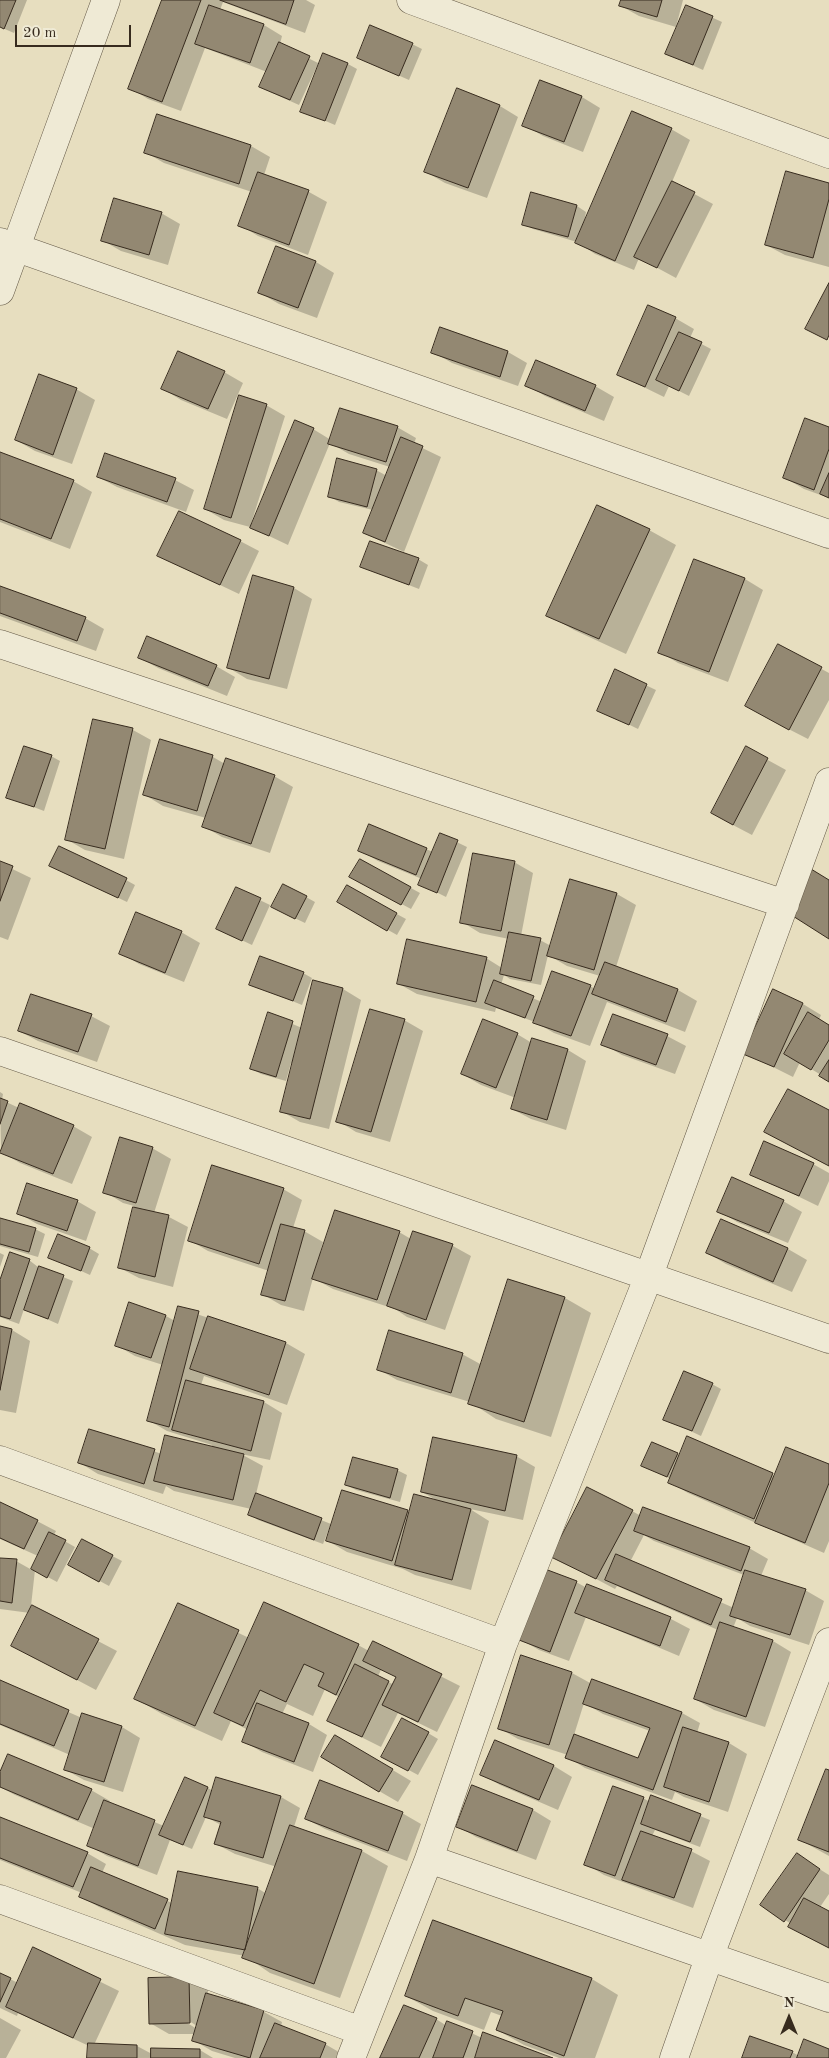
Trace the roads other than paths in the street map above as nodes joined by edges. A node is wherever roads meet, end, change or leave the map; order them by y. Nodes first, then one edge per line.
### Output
1 (106, 0) edge
2 (411, 0) edge
3 (829, 154) edge
4 (8, 245) edge
5 (0, 291) edge
6 (829, 534) edge
7 (0, 644) edge
8 (829, 782) edge
9 (785, 904) junction
10 (0, 1051) edge
11 (648, 1278) junction
12 (829, 1339) edge
13 (0, 1460) edge
14 (829, 1642) edge
15 (503, 1644) junction
16 (429, 1859) junction
17 (0, 1899) edge
18 (710, 1955) junction
19 (829, 1998) edge
20 (362, 2031) junction
21 (351, 2058) edge
22 (674, 2058) edge

1 - 4 street
2 - 3 street
4 - 5 street
4 - 6 street
7 - 9 street
8 - 9 street
9 - 11 street
10 - 11 street
11 - 12 street
11 - 15 street
13 - 15 street
14 - 18 street
15 - 16 street
16 - 18 street
16 - 20 street
17 - 20 street
18 - 19 street
18 - 22 street
20 - 21 street

